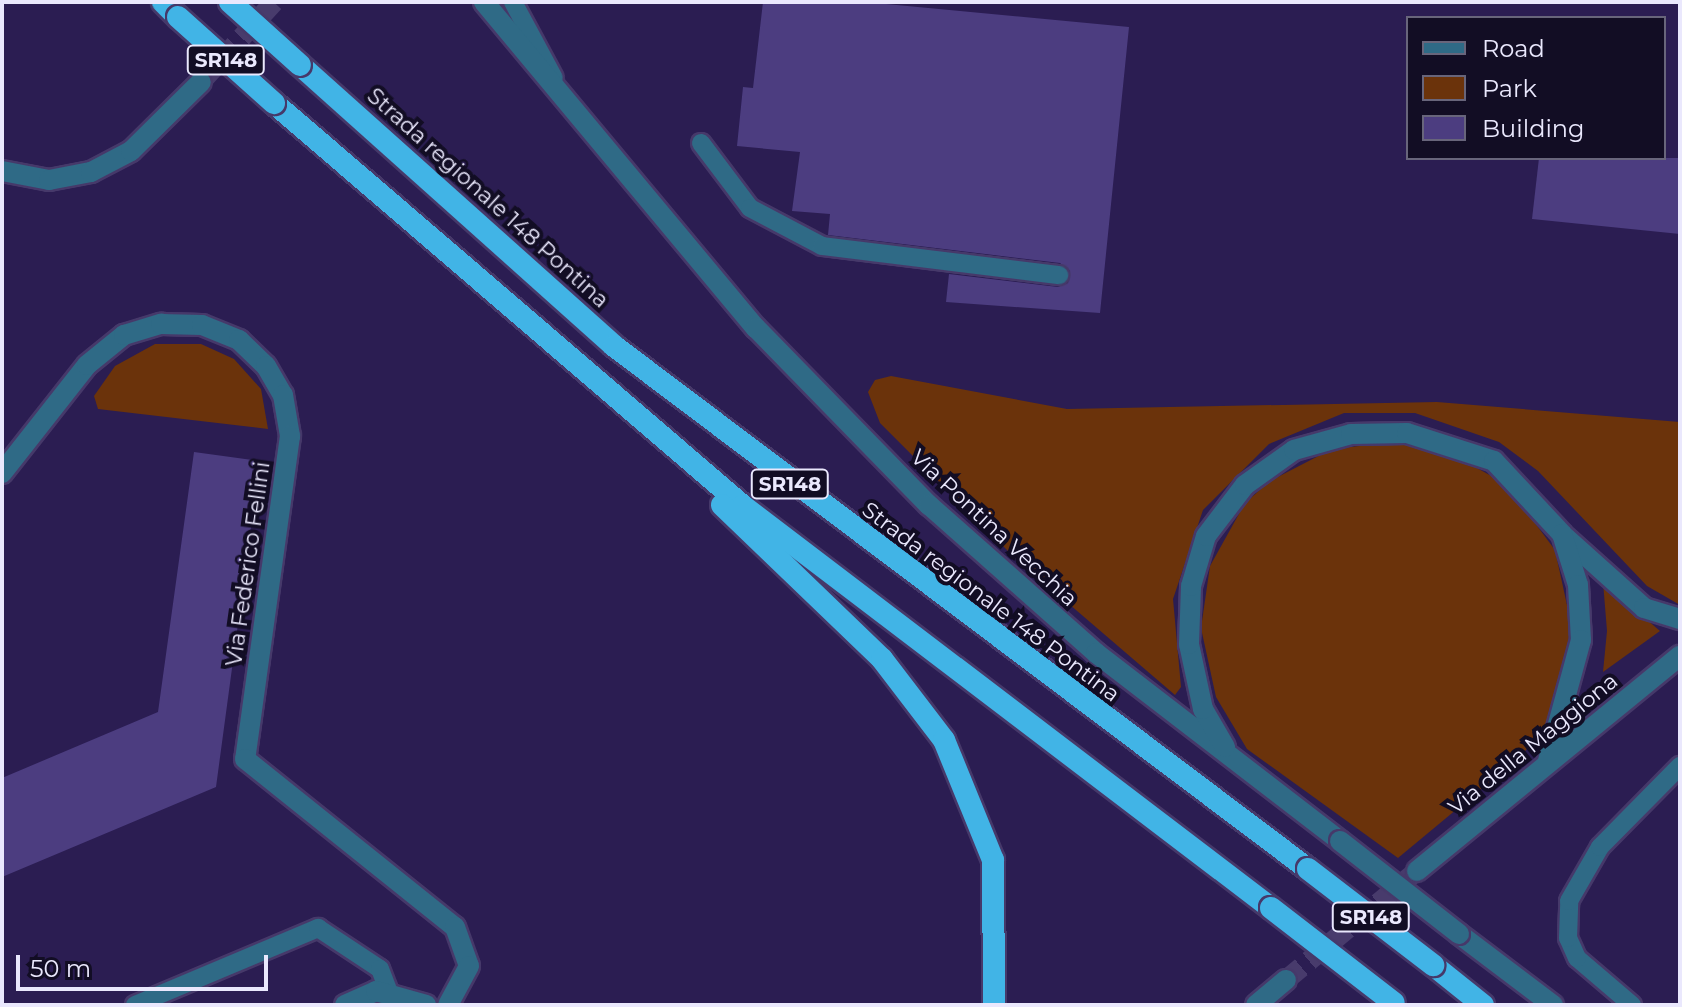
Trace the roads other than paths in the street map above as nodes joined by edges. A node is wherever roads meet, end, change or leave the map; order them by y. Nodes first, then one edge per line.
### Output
1 (230, 2) edge
2 (484, 2) edge
3 (513, 2) edge
4 (171, 9) edge
5 (201, 82) tunnel mouth
6 (563, 94) junction
7 (701, 143) dead end
8 (2, 171) edge
9 (1059, 275) dead end
10 (591, 380) junction
11 (2, 473) edge
12 (1562, 534) junction
13 (1680, 619) edge
14 (1680, 656) edge
15 (1231, 757) junction
16 (1548, 761) junction
17 (1680, 766) edge
18 (1417, 871) tunnel mouth
19 (1286, 980) tunnel mouth
20 (389, 992) junction
21 (352, 1000) edge
22 (1395, 1004) edge
23 (135, 1005) edge
24 (334, 1005) edge
25 (426, 1005) edge
26 (448, 1005) edge
27 (994, 1005) edge
28 (1256, 1005) edge
29 (1483, 1005) edge
30 (1553, 1005) edge
31 (1632, 1005) edge

1 - 29 highway, Strada regionale 148 Pontina / SR148, bridge
2 - 6 street, Via Pontina Vecchia
3 - 6 lane
4 - 10 highway, SR148, bridge
5 - 8 street
6 - 15 street, Via Pontina Vecchia
7 - 9 lane
10 - 22 highway, SR148, bridge
10 - 27 highway
11 - 26 street, Via Federico Fellini
12 - 13 street
12 - 15 street
12 - 16 street
14 - 16 street, Via della Maggiona
15 - 30 street, Via Pontina Vecchia, bridge
16 - 18 street, Via della Maggiona
17 - 31 lane
19 - 28 street
20 - 21 street
20 - 23 lane
20 - 25 street
21 - 24 street

